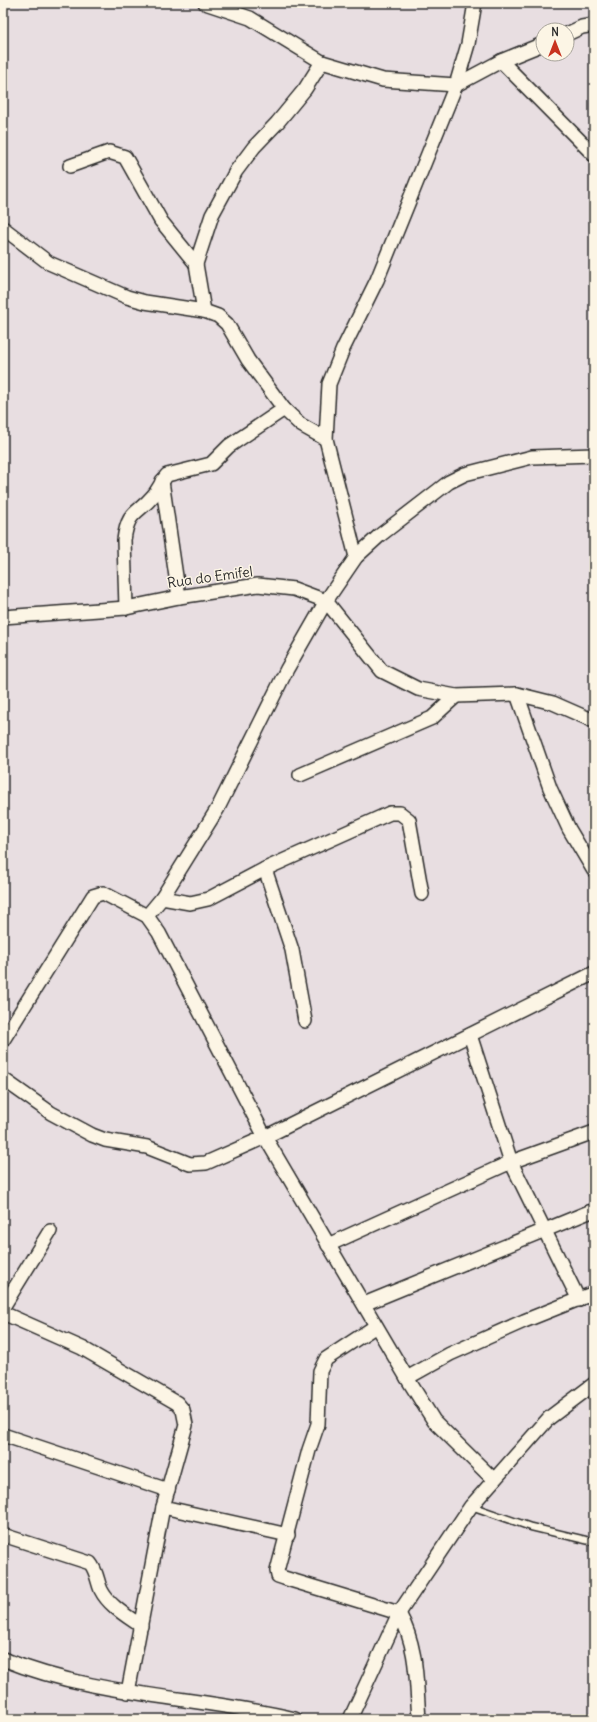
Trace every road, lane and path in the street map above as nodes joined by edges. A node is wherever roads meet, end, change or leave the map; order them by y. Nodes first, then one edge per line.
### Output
1 (205, 3) edge
2 (475, 3) edge
3 (594, 25) edge
4 (575, 30) edge
5 (535, 47) edge
6 (502, 61) junction
7 (322, 62) junction
8 (456, 85) junction
9 (594, 155) edge
10 (70, 166) dead end
11 (3, 228) edge
12 (196, 264) junction
13 (204, 311) junction
14 (284, 409) junction
15 (326, 440) junction
16 (594, 455) edge
17 (162, 481) junction
18 (356, 557) junction
19 (179, 597) junction
20 (326, 601) junction
21 (126, 608) junction
22 (3, 617) edge
23 (517, 694) junction
24 (456, 696) junction
25 (594, 721) edge
26 (300, 775) dead end
27 (265, 869) junction
28 (594, 871) edge
29 (422, 894) dead end
30 (162, 898) junction
31 (147, 916) junction
32 (594, 973) edge
33 (305, 1021) dead end
34 (470, 1035) junction
35 (3, 1040) edge
36 (3, 1080) edge
37 (594, 1132) edge
38 (264, 1137) junction
39 (511, 1162) junction
40 (594, 1210) edge
41 (545, 1230) junction
42 (50, 1231) dead end
43 (328, 1245) junction
44 (594, 1293) edge
45 (579, 1300) junction
46 (364, 1304) junction
47 (3, 1307) edge
48 (3, 1313) edge
49 (376, 1326) junction
50 (407, 1378) junction
51 (594, 1384) edge
52 (3, 1435) edge
53 (493, 1479) junction
54 (168, 1490) junction
55 (163, 1506) junction
56 (471, 1506) junction
57 (3, 1535) edge
58 (288, 1535) junction
59 (594, 1542) edge
60 (399, 1614) junction
61 (141, 1626) junction
62 (4, 1661) edge
63 (128, 1692) junction
64 (295, 1719) edge
65 (350, 1719) edge
66 (419, 1719) edge

1 - 7 street
2 - 8 street
3 - 4 street
5 - 6 street
6 - 8 street
6 - 9 street
7 - 8 street
7 - 12 street
8 - 15 street
10 - 12 street
11 - 13 street
12 - 13 street
13 - 14 street
14 - 15 street
14 - 17 street
15 - 18 street
16 - 18 street
17 - 19 street
17 - 21 street
18 - 20 street
19 - 20 street, Rua do Emifel
19 - 21 street, Rua do Emifel
20 - 24 street
20 - 30 street
21 - 22 street, Rua do Emifel
23 - 24 street
23 - 25 street
23 - 28 street
24 - 26 street
27 - 29 street
27 - 30 street
27 - 33 street
30 - 31 street
31 - 35 street
31 - 38 street
32 - 34 street
34 - 38 street
34 - 39 street
36 - 38 street
37 - 39 street
38 - 43 street
39 - 41 street
39 - 43 street
40 - 41 street
41 - 45 street
41 - 46 street
42 - 47 street
43 - 46 street
44 - 45 street
45 - 50 street
46 - 49 street
48 - 54 street
49 - 50 street
49 - 58 street
50 - 53 street
51 - 53 street
52 - 54 street
53 - 56 street
54 - 55 street
55 - 58 street
55 - 61 street
56 - 59 lane
56 - 60 street
57 - 61 street
58 - 60 street
60 - 65 street
60 - 66 street
61 - 63 street
62 - 63 street
63 - 64 street

